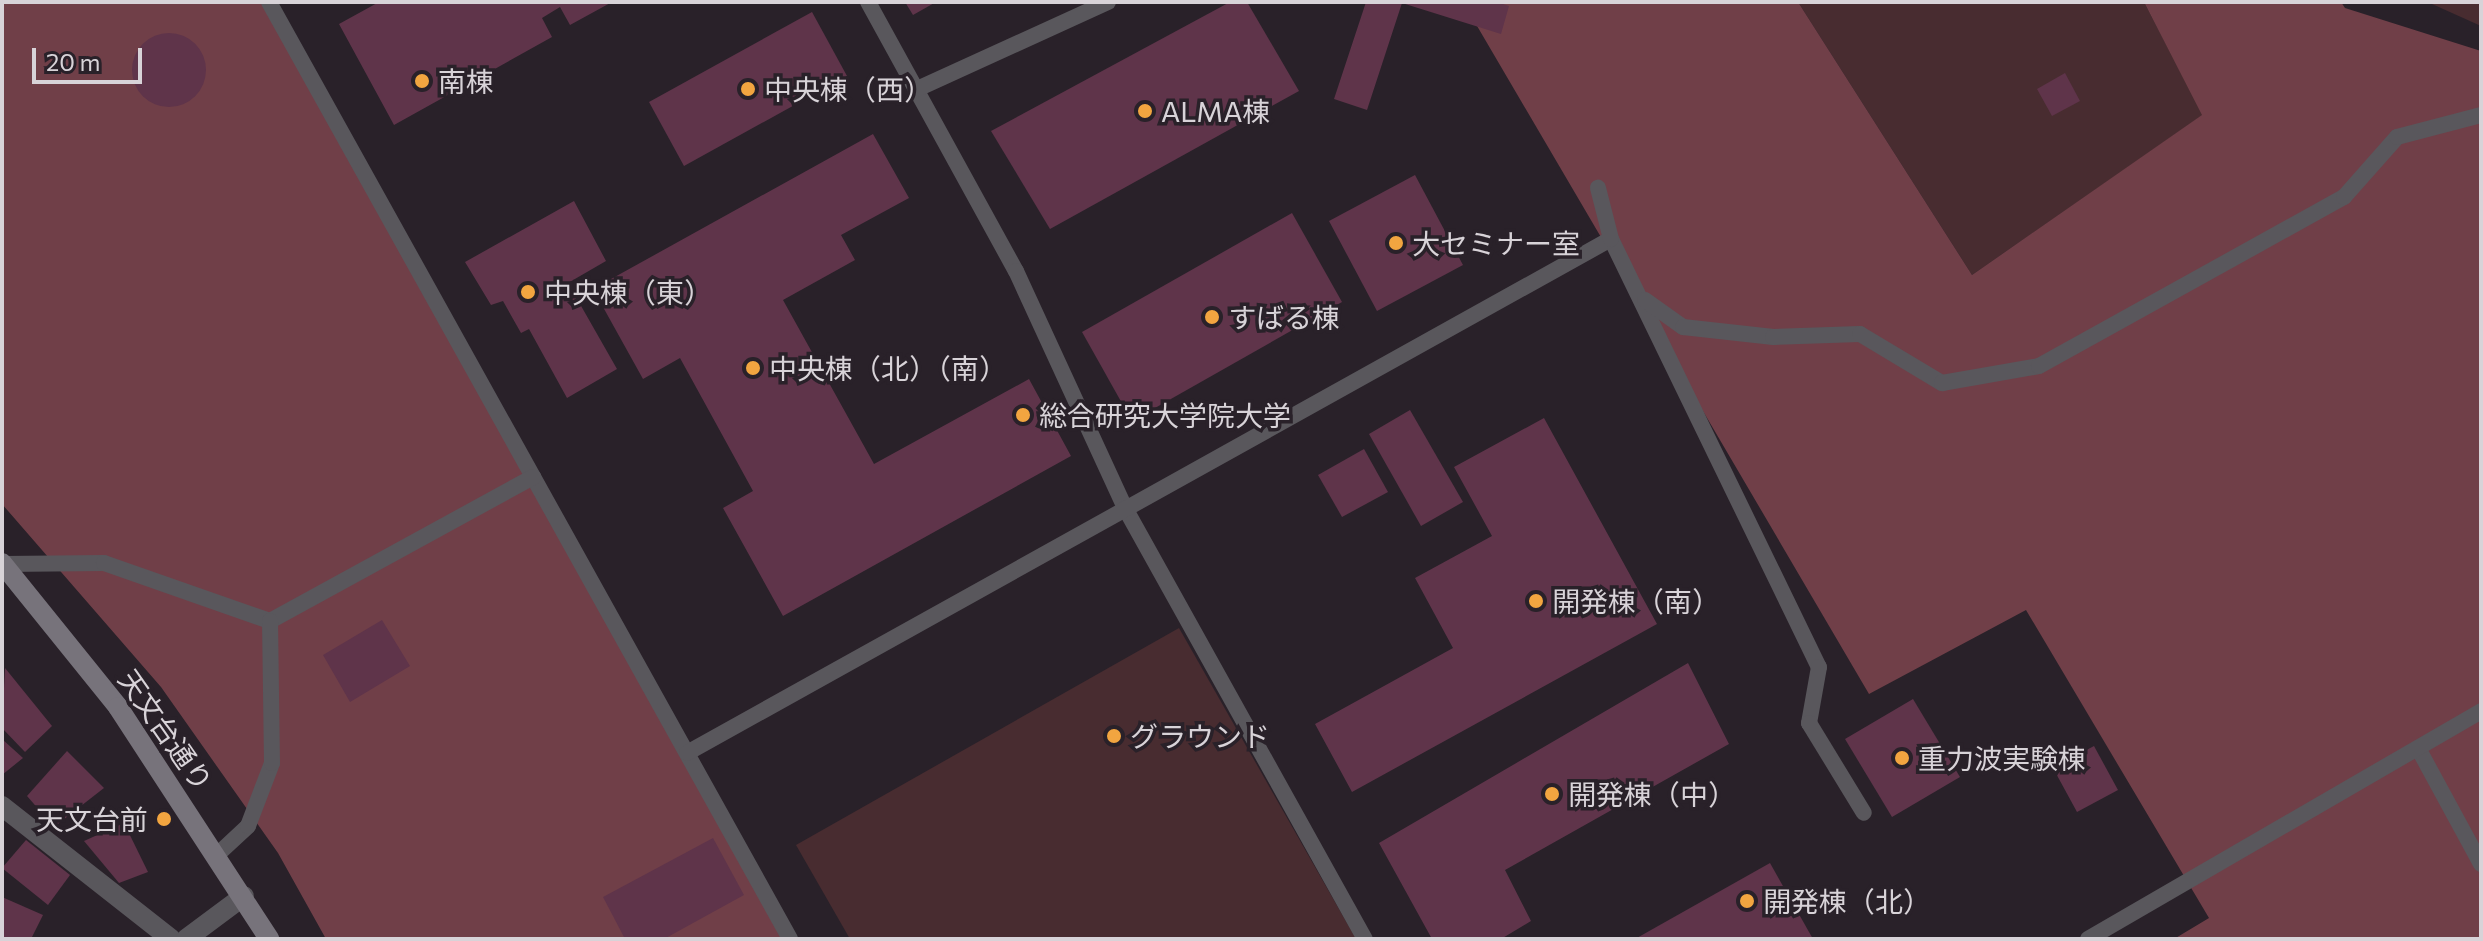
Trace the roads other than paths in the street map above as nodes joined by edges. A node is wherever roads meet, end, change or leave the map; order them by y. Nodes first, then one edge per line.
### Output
1 (868, 2) edge
2 (1108, 2) edge
3 (275, 4) edge
4 (915, 90) junction
5 (2481, 115) edge
6 (1598, 188) dead end
7 (1611, 239) junction
8 (1645, 300) junction
9 (533, 477) junction
10 (1125, 508) junction
11 (2, 564) edge
12 (270, 621) junction
13 (2481, 711) edge
14 (2418, 748) junction
15 (687, 753) junction
16 (2, 806) edge
17 (1864, 813) dead end
18 (218, 854) junction
19 (2481, 864) edge
20 (244, 896) junction
21 (171, 939) edge
22 (186, 939) edge
23 (269, 939) edge
24 (790, 939) edge
25 (1365, 939) edge
26 (2088, 939) edge

1 - 4 lane
2 - 4 lane
3 - 9 lane
4 - 10 lane
5 - 8 lane
6 - 7 lane
7 - 8 lane
7 - 10 lane
8 - 17 lane
9 - 12 lane
9 - 15 lane
10 - 15 lane
10 - 25 lane
11 - 12 lane
11 - 18 main road, 天文台通り
12 - 18 lane
13 - 14 lane
14 - 19 lane
14 - 26 lane
15 - 24 lane
16 - 21 street
18 - 20 main road, 天文台通り
20 - 22 street
20 - 23 main road, 天文台通り

